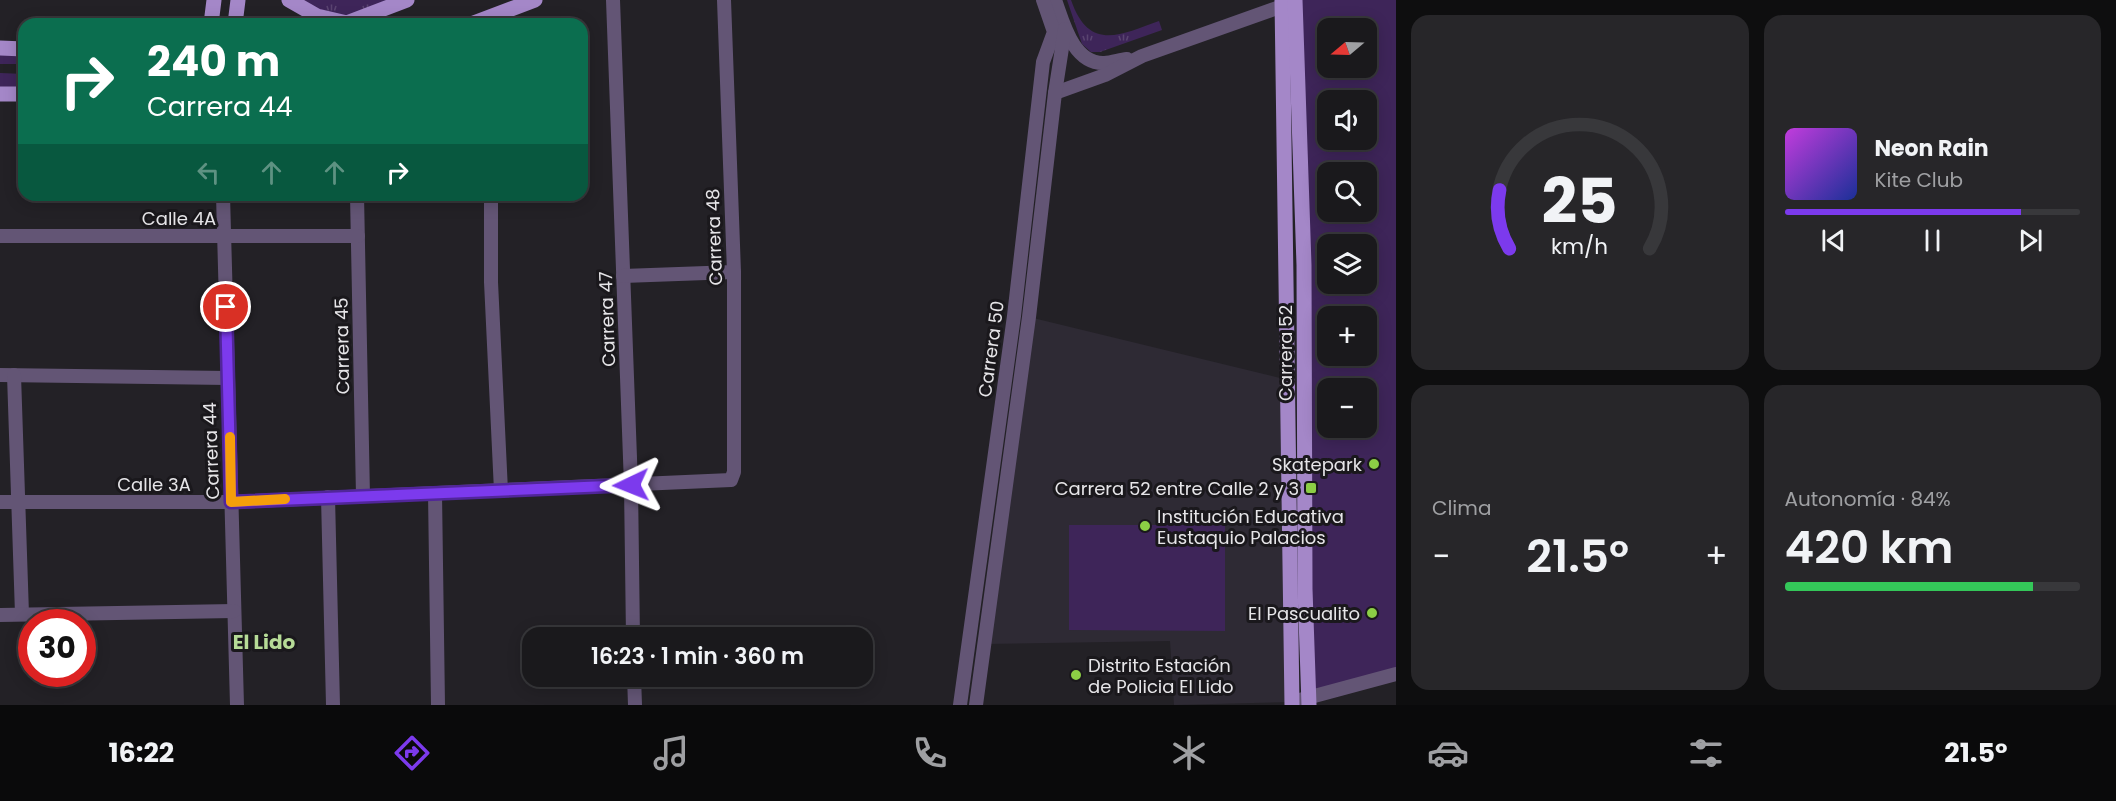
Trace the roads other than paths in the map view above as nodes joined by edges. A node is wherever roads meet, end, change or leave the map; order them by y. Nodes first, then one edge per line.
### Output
1 (214, 0) edge
2 (238, 0) edge
3 (289, 0) edge
4 (407, 0) edge
5 (535, 0) edge
6 (613, 0) edge
7 (724, 0) edge
8 (1043, 0) edge
9 (1055, 0) edge
10 (1289, 2) edge
11 (212, 18) edge
12 (236, 18) edge
13 (325, 18) edge
14 (358, 18) edge
15 (495, 18) edge
16 (1065, 29) junction
17 (0, 48) edge
18 (18, 49) edge
19 (1142, 56) junction
20 (1055, 93) junction
21 (0, 94) edge
22 (18, 94) edge
23 (1299, 115) junction
24 (1283, 116) junction
25 (223, 201) edge
26 (357, 201) edge
27 (491, 201) edge
28 (0, 236) edge
29 (224, 236) junction
30 (358, 236) junction
31 (734, 272) junction
32 (623, 276) junction
33 (7, 375) edge
34 (228, 378) junction
35 (734, 472) joint
36 (631, 485) junction
37 (501, 490) junction
38 (435, 493) junction
39 (363, 496) junction
40 (328, 497) junction
41 (0, 502) edge
42 (18, 502) junction
43 (231, 502) junction
44 (22, 609) edge
45 (234, 610) junction
46 (96, 613) edge
47 (18, 614) edge
48 (0, 615) edge
49 (633, 627) edge
50 (1396, 674) edge
51 (634, 687) edge
52 (1309, 702) edge
53 (1292, 704) edge
54 (237, 705) edge
55 (333, 705) edge
56 (438, 705) edge
57 (635, 705) edge
58 (960, 705) edge
59 (976, 705) edge

1 - 11 main road
2 - 12 main road
3 - 13 main road
4 - 14 main road
5 - 15 main road
6 - 32 street, Carrera 47
7 - 31 street, Carrera 48
8 - 58 street, Carrera 50
9 - 16 street, Carrera 50
10 - 19 street
10 - 23 main road, Carrera 52
10 - 24 main road, Carrera 52
16 - 19 street
16 - 20 street, Carrera 50
17 - 18 main road
19 - 20 street
20 - 59 street, Carrera 50
21 - 22 main road
23 - 24 main road
23 - 52 main road, Carrera 52
24 - 53 main road, Carrera 52
25 - 29 street, Carrera 44
26 - 30 street, Carrera 45
27 - 37 street
28 - 29 street, Calle 4A
29 - 30 street, Calle 4A
29 - 34 street, Carrera 44
30 - 39 street, Carrera 45
31 - 32 street
31 - 35 street, Carrera 48
32 - 36 street, Carrera 47
33 - 34 street
33 - 42 street
34 - 43 street, Carrera 44
35 - 36 street, Calle 3A
36 - 37 street, Calle 3A
36 - 49 street, Carrera 47
37 - 38 street, Calle 3A
38 - 39 street, Calle 3A
38 - 56 street
39 - 40 street, Calle 3A
40 - 43 street, Calle 3A
40 - 55 street
41 - 42 street, Calle 3A
42 - 43 street, Calle 3A
42 - 44 street
43 - 45 street, Carrera 44
45 - 46 street
45 - 54 street, Carrera 44
47 - 48 street
50 - 52 street
51 - 57 street
52 - 53 street

